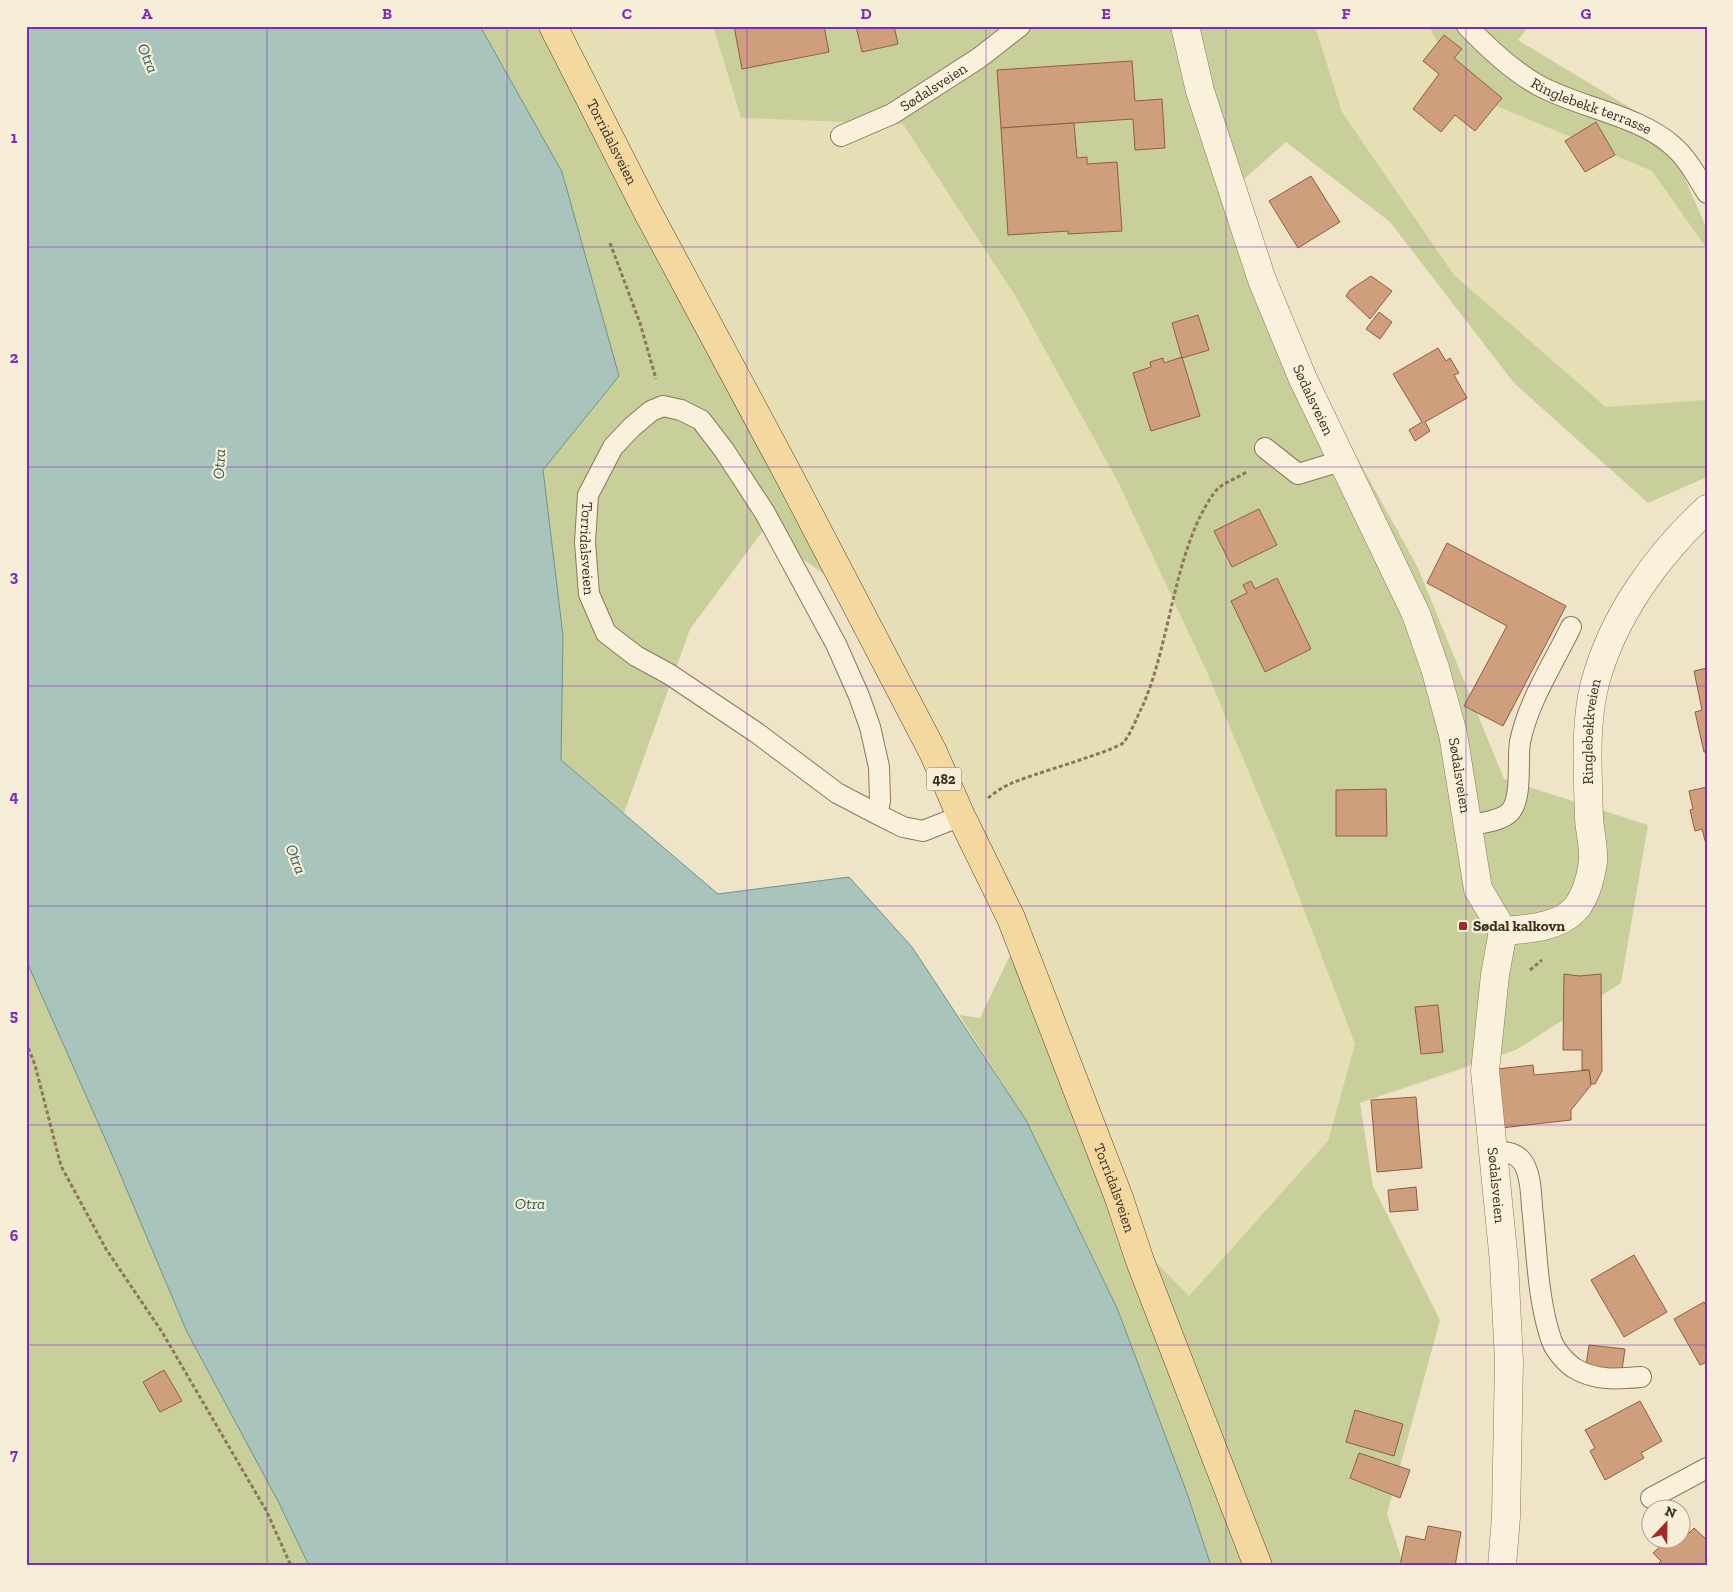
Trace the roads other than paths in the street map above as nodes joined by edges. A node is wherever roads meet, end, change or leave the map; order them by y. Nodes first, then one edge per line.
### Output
1 (553, 26) edge
2 (1020, 26) edge
3 (1185, 26) edge
4 (1467, 26) edge
5 (841, 136) dead end
6 (1707, 193) edge
7 (1265, 448) road end
8 (1341, 460) junction
9 (1707, 509) edge
10 (1571, 627) dead end
11 (877, 814) junction
12 (961, 816) junction
13 (1469, 826) junction
14 (1503, 931) junction
15 (1493, 1152) junction
16 (1641, 1378) dead end
17 (1707, 1468) edge
18 (1651, 1498) dead end
19 (1258, 1566) edge
20 (1502, 1566) edge

1 - 12 main road, Torridalsveien / 482
2 - 5 lane, Sødalsveien
3 - 8 street, Sødalsveien
4 - 6 lane, Ringlebekk terrasse
7 - 8 lane
8 - 13 street, Sødalsveien
9 - 14 street, Ringlebekkveien
10 - 13 lane
11 - 11 lane, Torridalsveien
11 - 12 lane, Torridalsveien
12 - 19 main road, Torridalsveien / 482
13 - 14 street, Sødalsveien
14 - 15 street, Sødalsveien
15 - 16 lane
15 - 20 street, Sødalsveien
17 - 18 lane

